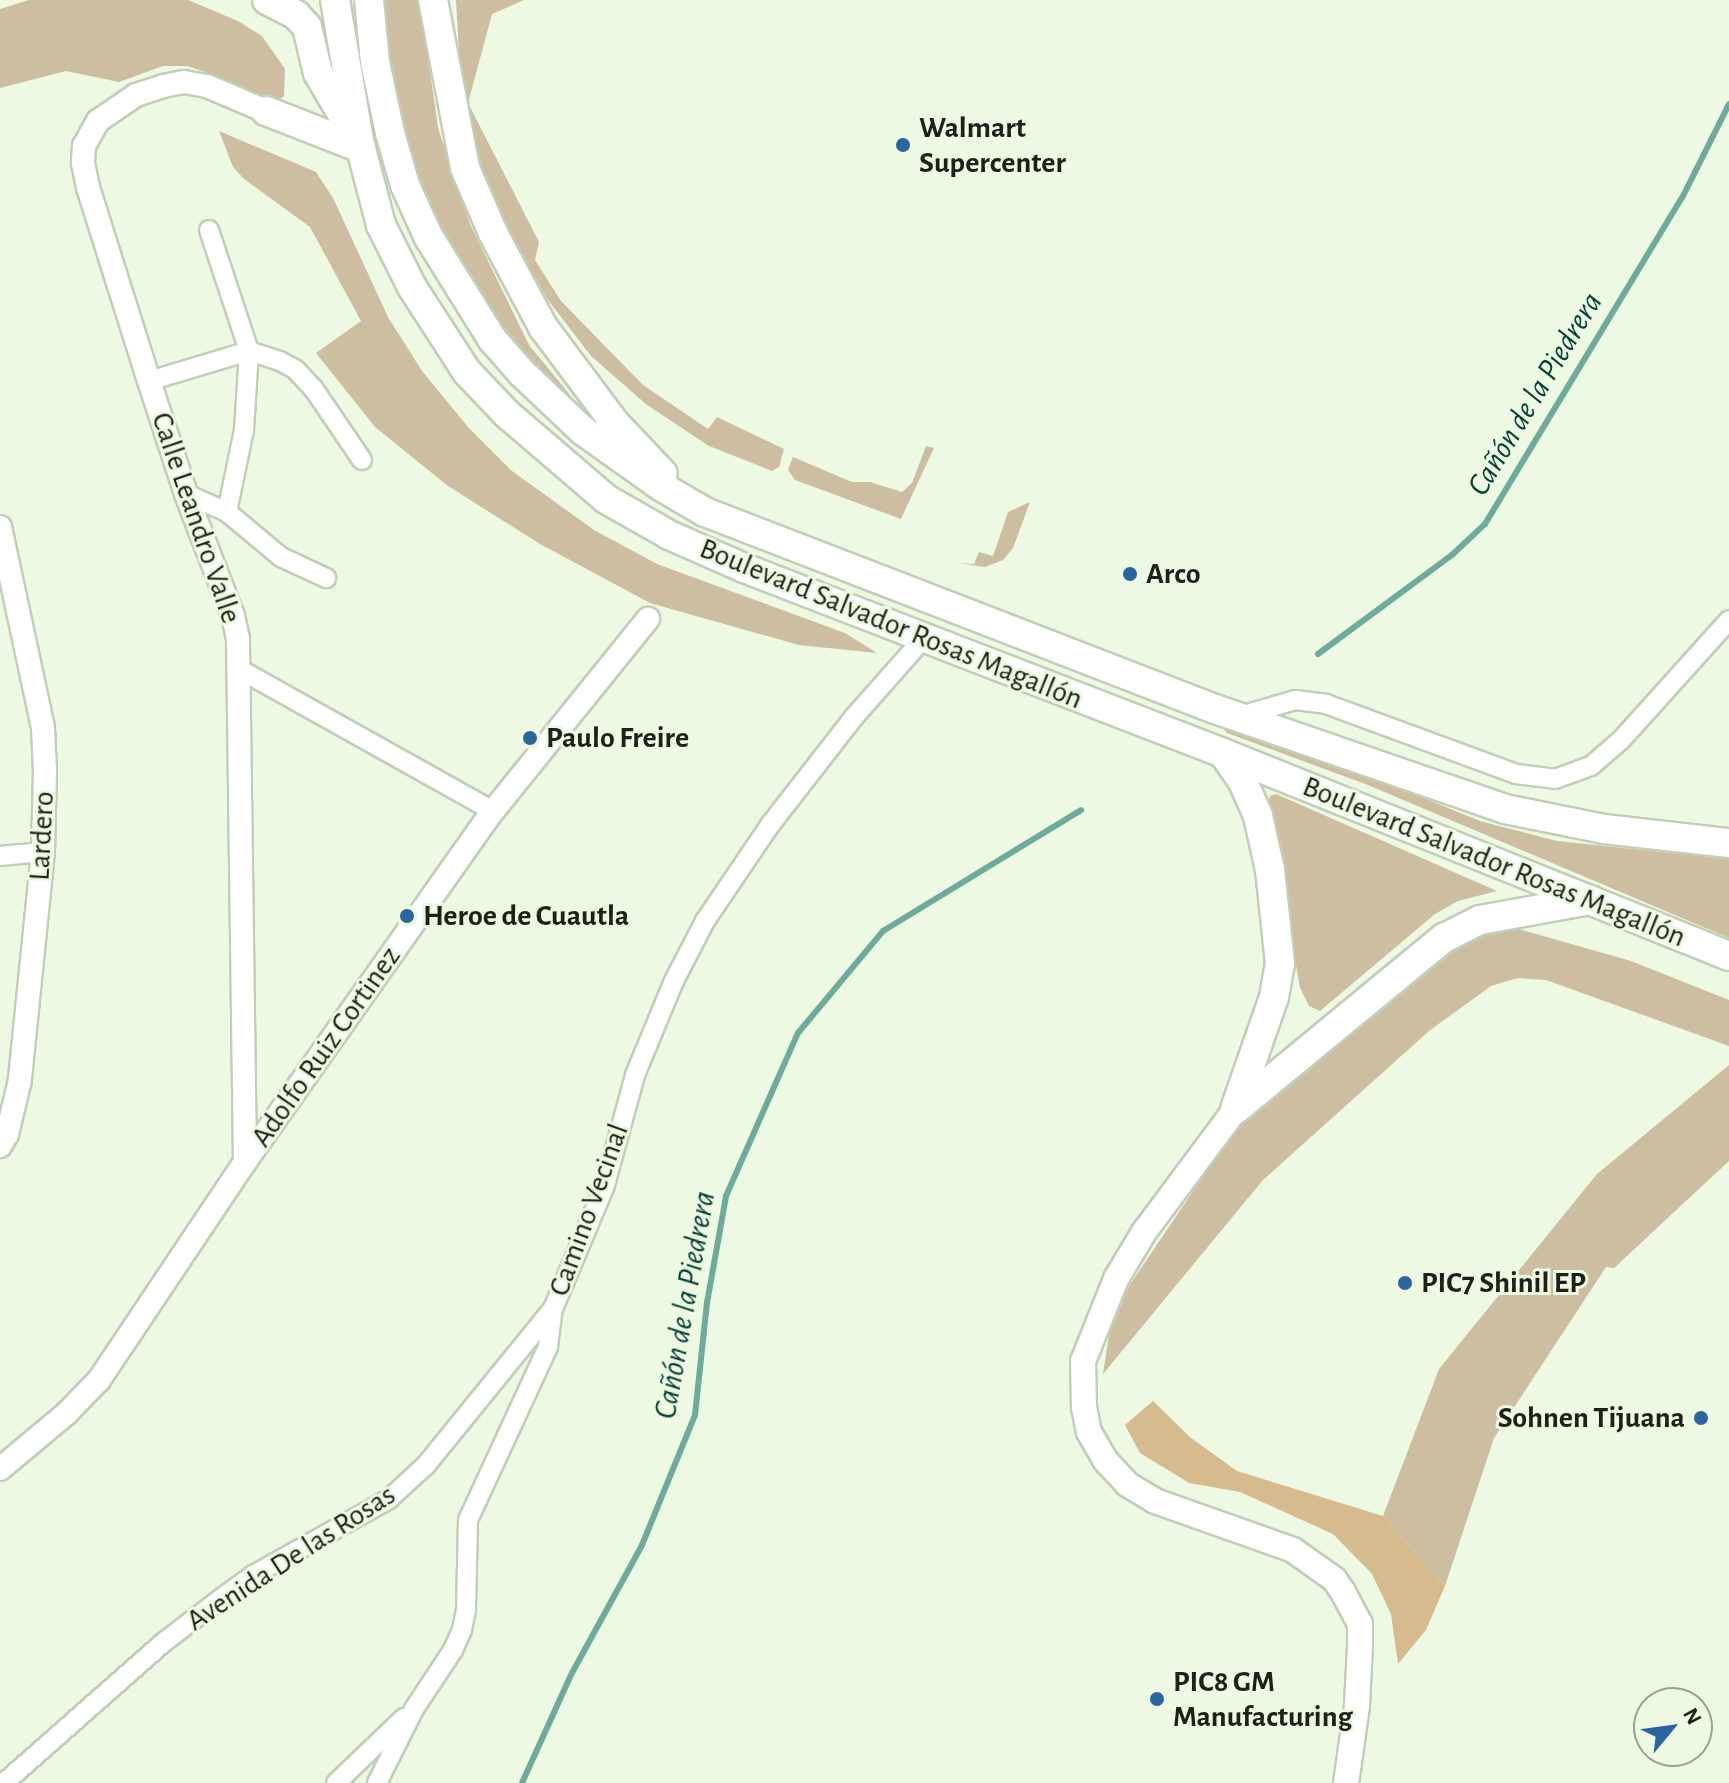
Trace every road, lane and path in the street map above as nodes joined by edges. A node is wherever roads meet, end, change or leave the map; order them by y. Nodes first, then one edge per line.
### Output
1 (267, 0) edge
2 (335, 0) edge
3 (369, 0) edge
4 (433, 0) edge
5 (318, 73) junction
6 (266, 111) junction
7 (360, 144) junction
8 (209, 230) dead end
9 (249, 351) junction
10 (149, 381) junction
11 (362, 460) dead end
12 (186, 494) junction
13 (227, 512) junction
14 (705, 512) junction
15 (0, 527) edge
16 (326, 578) dead end
17 (6, 582) edge
18 (648, 619) dead end
19 (1729, 620) edge
20 (923, 639) junction
21 (239, 669) junction
22 (1241, 716) junction
23 (1223, 753) junction
24 (493, 811) junction
25 (1729, 843) edge
26 (43, 852) junction
27 (5, 856) edge
28 (1590, 900) junction
29 (1729, 956) edge
30 (8, 1098) edge
31 (1235, 1110) junction
32 (0, 1146) edge
33 (245, 1162) junction
34 (553, 1309) junction
35 (0, 1469) edge
36 (414, 1709) junction
37 (4, 1783) edge
38 (336, 1783) edge
39 (377, 1783) edge
40 (1346, 1783) edge

1 - 5 highway
2 - 7 highway, Boulevard Salvador Rosas Magallón
3 - 14 highway, Boulevard Salvador Rosas Magallón
4 - 14 highway
5 - 6 highway
5 - 7 highway
6 - 7 highway
6 - 10 street, Calle Leandro Valle
7 - 20 highway, Boulevard Salvador Rosas Magallón
8 - 9 street
9 - 10 street
9 - 11 street
9 - 13 street
10 - 12 street, Calle Leandro Valle
12 - 13 street
12 - 21 street, Calle Leandro Valle
13 - 16 street
14 - 22 highway, Boulevard Salvador Rosas Magallón
15 - 17 street, Lardero
17 - 26 street, Lardero
18 - 24 street, Adolfo Ruiz Cortinez
19 - 22 street
20 - 23 highway, Boulevard Salvador Rosas Magallón
20 - 34 street, Camino Vecinal
21 - 24 street
21 - 33 street, Calle Leandro Valle
22 - 25 highway, Boulevard Salvador Rosas Magallón
23 - 28 highway, Boulevard Salvador Rosas Magallón
23 - 31 highway
24 - 33 street, Adolfo Ruiz Cortinez
26 - 27 street
26 - 30 street, Lardero
28 - 29 highway, Boulevard Salvador Rosas Magallón
28 - 31 highway
30 - 32 street, Lardero
31 - 40 main road
33 - 35 street, Adolfo Ruiz Cortinez
34 - 36 street, Camino Vecinal
34 - 37 street, Avenida De las Rosas
36 - 38 street
36 - 39 street, Camino Vecinal

